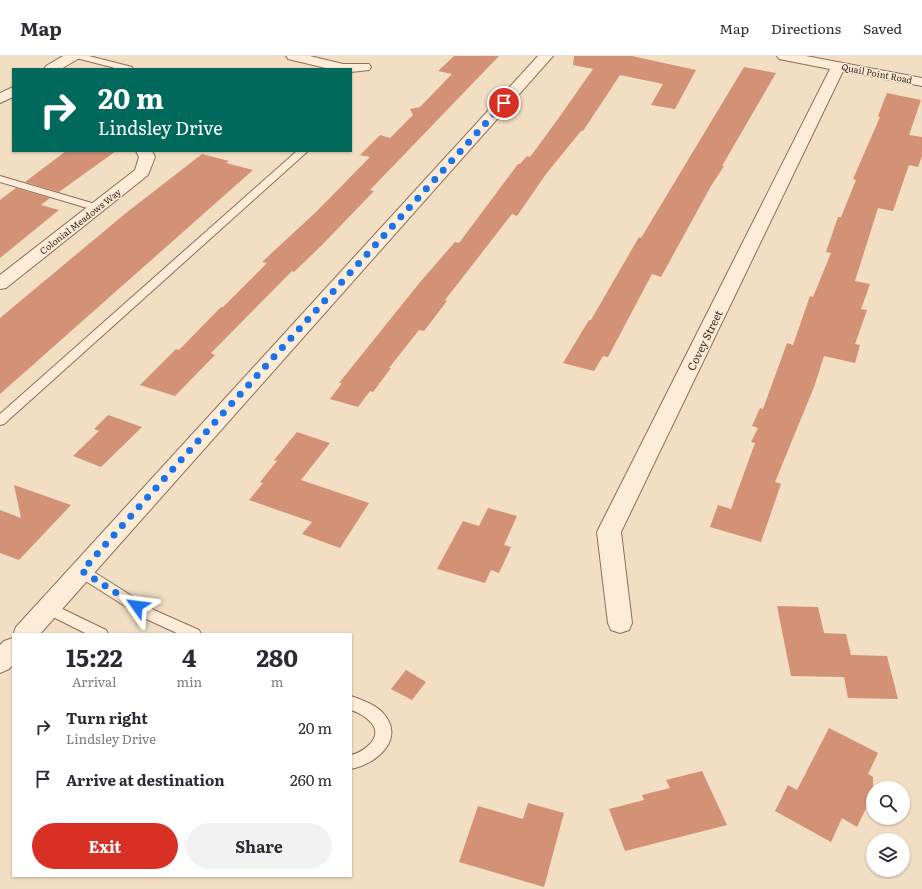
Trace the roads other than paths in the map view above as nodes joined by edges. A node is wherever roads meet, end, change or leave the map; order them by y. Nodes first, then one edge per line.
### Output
1 (73, 56) edge
2 (79, 56) edge
3 (293, 56) edge
4 (546, 56) edge
5 (784, 56) edge
6 (839, 66) junction
7 (364, 67) dead end
8 (53, 68) edge
9 (125, 68) edge
10 (922, 82) edge
11 (12, 92) edge
12 (0, 99) edge
13 (0, 102) edge
14 (12, 106) edge
15 (144, 152) edge
16 (301, 152) edge
17 (0, 179) edge
18 (98, 208) junction
19 (0, 284) edge
20 (0, 421) edge
21 (82, 571) junction
22 (48, 608) junction
23 (620, 623) dead end
24 (26, 633) edge
25 (99, 633) edge
26 (192, 633) edge
27 (12, 649) edge
28 (0, 662) edge
29 (352, 703) edge
30 (352, 762) edge

1 - 8 street
2 - 9 lane
3 - 7 street
4 - 21 street
5 - 6 street, Quail Point Road
6 - 10 street, Quail Point Road
6 - 23 street, Covey Street
11 - 12 street
13 - 14 street
15 - 18 street, Colonial Meadows Way
16 - 20 lane
17 - 18 lane
18 - 19 street, Colonial Meadows Way
21 - 22 street
21 - 26 lane
22 - 24 street
22 - 25 lane
27 - 28 street
29 - 30 lane

